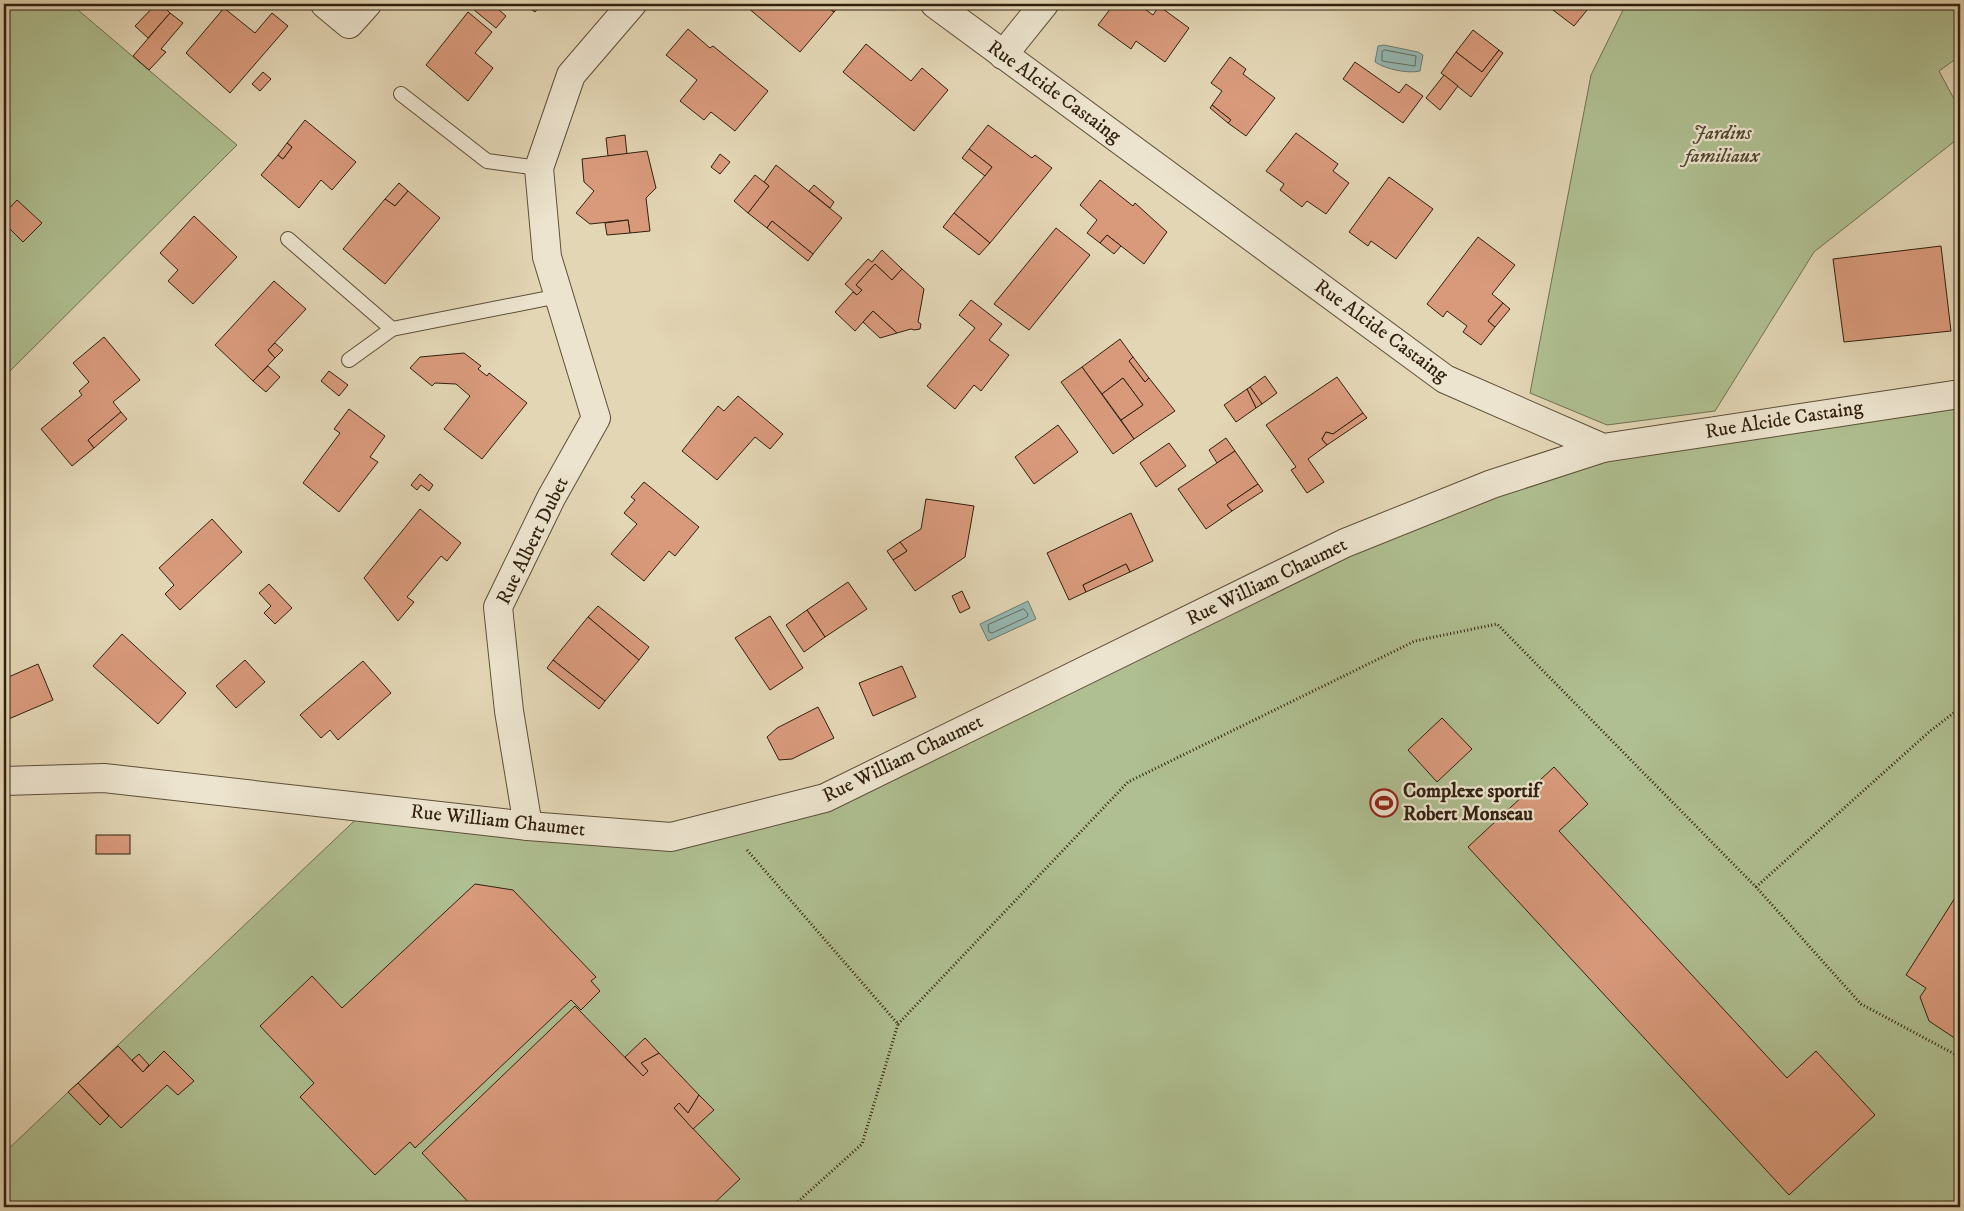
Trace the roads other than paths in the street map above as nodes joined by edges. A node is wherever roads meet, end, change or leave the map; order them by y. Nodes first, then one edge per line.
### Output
1 (325, 4) edge
2 (367, 4) edge
3 (632, 4) edge
4 (935, 4) edge
5 (1044, 4) edge
6 (1003, 55) junction
7 (401, 94) dead end
8 (539, 168) junction
9 (288, 239) dead end
10 (559, 296) junction
11 (392, 329) junction
12 (349, 360) dead end
13 (1960, 394) edge
14 (1603, 448) junction
15 (4, 781) edge
16 (528, 826) junction

1 - 2 street
3 - 8 street, Rue Albert Dubet
4 - 6 street, Rue Alcide Castaing
5 - 6 street
6 - 14 street, Rue Alcide Castaing
7 - 8 lane
8 - 10 street, Rue Albert Dubet
9 - 11 lane
10 - 11 lane
10 - 16 street, Rue Albert Dubet
11 - 12 lane
13 - 14 street, Rue Alcide Castaing
14 - 16 street, Rue William Chaumet
15 - 16 street, Rue William Chaumet

